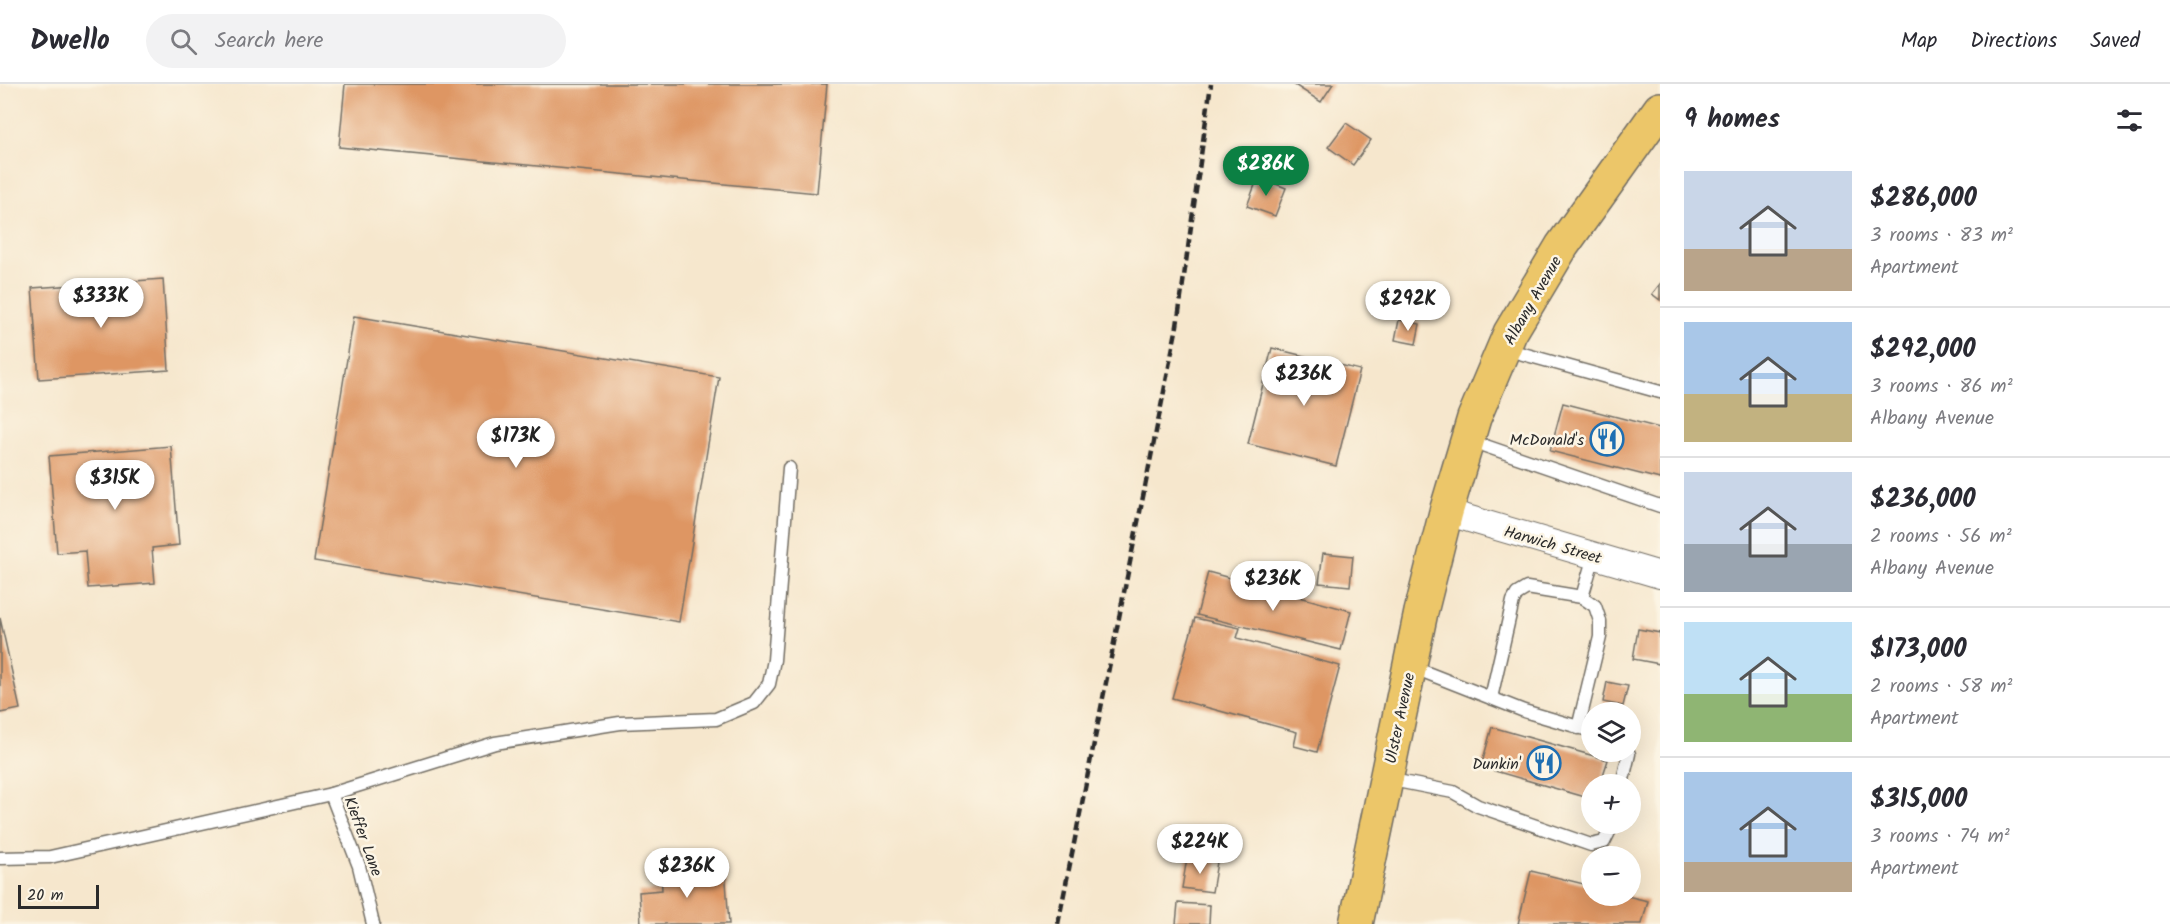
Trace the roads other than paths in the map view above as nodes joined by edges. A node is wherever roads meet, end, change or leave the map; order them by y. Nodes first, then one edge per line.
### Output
1 (1660, 108) edge
2 (1503, 349) junction
3 (1660, 392) edge
4 (1467, 440) junction
5 (789, 468) dead end
6 (1660, 507) edge
7 (1446, 513) junction
8 (1594, 556) junction
9 (1660, 575) edge
10 (1582, 597) junction
11 (1409, 666) junction
12 (1491, 698) junction
13 (1578, 728) junction
14 (1581, 729) edge
15 (1386, 778) junction
16 (331, 794) junction
17 (1608, 834) edge
18 (0, 858) edge
19 (373, 924) edge
20 (1356, 924) edge

1 - 2 main road, Albany Avenue
2 - 3 lane
2 - 4 main road, Albany Avenue
4 - 6 lane
4 - 7 main road, Albany Avenue
5 - 16 lane
7 - 8 street, Harwich Street
7 - 11 main road, Ulster Avenue
8 - 9 street, Harwich Street
8 - 10 lane
10 - 12 lane
10 - 13 lane
11 - 12 lane
11 - 15 main road, Ulster Avenue
12 - 13 lane
13 - 14 lane
15 - 17 lane
15 - 20 main road, Ulster Avenue
16 - 18 lane
16 - 19 lane, Kieffer Lane

